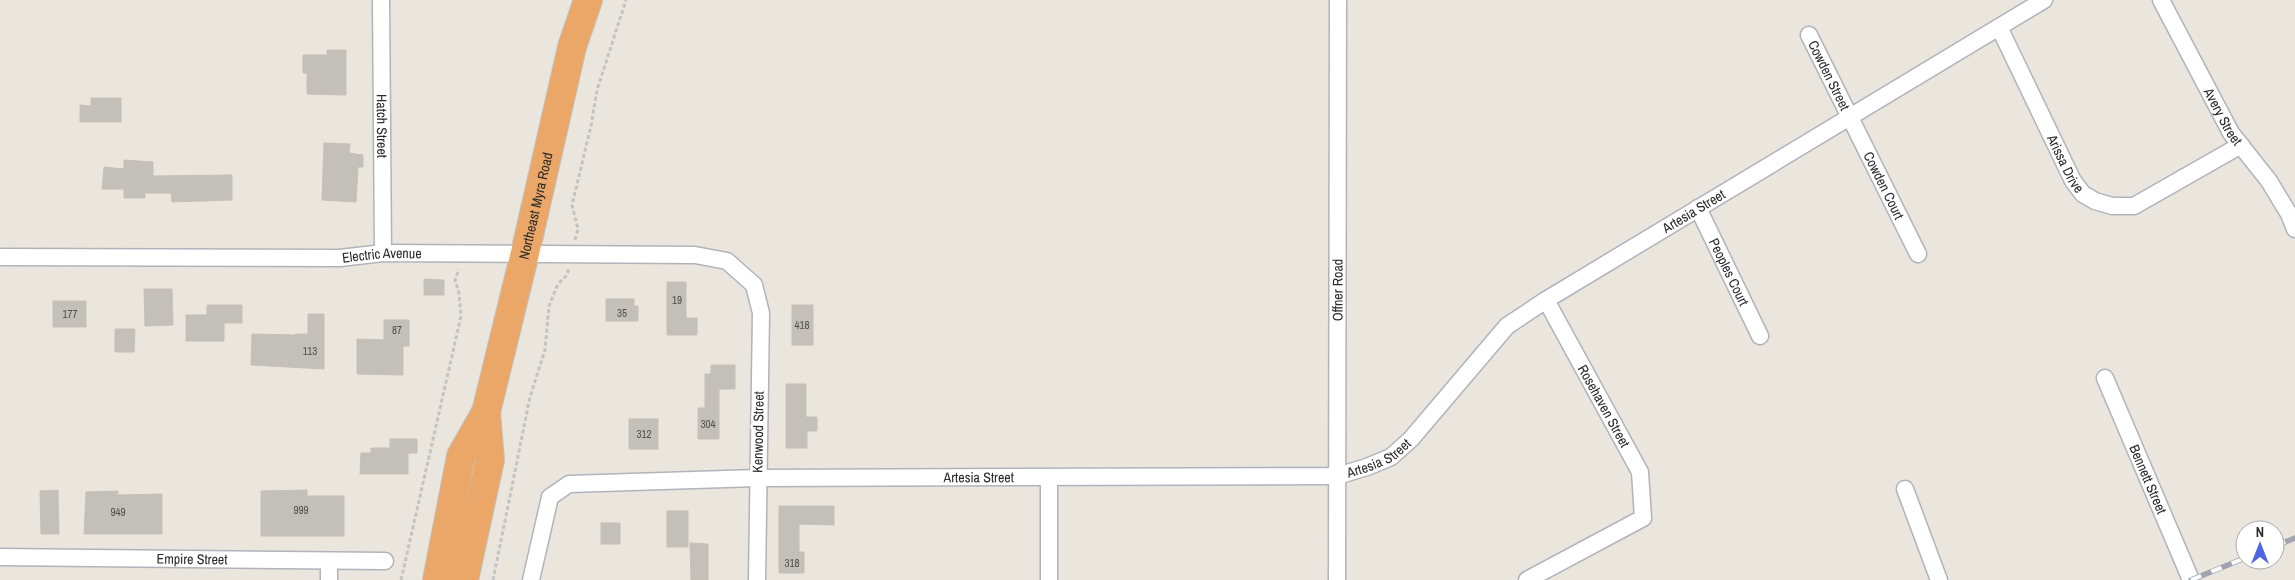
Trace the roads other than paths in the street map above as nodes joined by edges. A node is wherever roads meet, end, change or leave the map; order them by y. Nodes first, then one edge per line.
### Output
1 (381, 0) edge
2 (588, 0) edge
3 (1338, 0) edge
4 (2044, 0) edge
5 (2161, 0) edge
6 (1999, 27) junction
7 (1809, 35) dead end
8 (1849, 117) junction
9 (2241, 145) junction
10 (1698, 208) junction
11 (2295, 229) edge
12 (383, 253) junction
13 (525, 253) junction
14 (1918, 254) dead end
15 (0, 257) edge
16 (754, 285) joint
17 (1546, 300) junction
18 (1760, 336) dead end
19 (2105, 378) dead end
20 (486, 412) junction
21 (1337, 476) junction
22 (1049, 477) junction
23 (757, 478) junction
24 (1906, 489) dead end
25 (0, 558) edge
26 (385, 561) dead end
27 (329, 562) junction
28 (329, 580) edge
29 (437, 580) edge
30 (464, 580) edge
31 (531, 580) edge
32 (757, 580) edge
33 (1049, 580) edge
34 (1337, 580) edge
35 (1527, 580) edge
36 (1939, 580) edge
37 (2191, 580) edge

1 - 12 street, Hatch Street
2 - 13 highway, Northeast Myra Road
3 - 21 street, Offner Road
4 - 6 street, Artesia Street
5 - 9 street, Avery Street
6 - 8 street, Artesia Street
6 - 9 street, Arissa Drive
7 - 8 street, Cowden Street
8 - 10 street, Artesia Street
8 - 14 street, Cowden Court
9 - 11 street, Avery Street
10 - 17 street, Artesia Street
10 - 18 street, Peoples Court
12 - 13 street, Electric Avenue
12 - 15 street, Electric Avenue
13 - 16 street, Electric Avenue
13 - 20 highway, Northeast Myra Road
16 - 23 street, Kenwood Street
17 - 21 street, Artesia Street
17 - 35 street, Rosehaven Street
19 - 37 street, Bennett Street
20 - 29 highway, Northeast Myra Road
20 - 30 highway, Northeast Myra Road
21 - 22 street, Artesia Street
21 - 34 street, Offner Road
22 - 23 street, Artesia Street
22 - 33 street
23 - 31 street, Artesia Street
23 - 32 street, Kenwood Street
24 - 36 street
25 - 27 street, Empire Street
26 - 27 street, Empire Street
27 - 28 street

